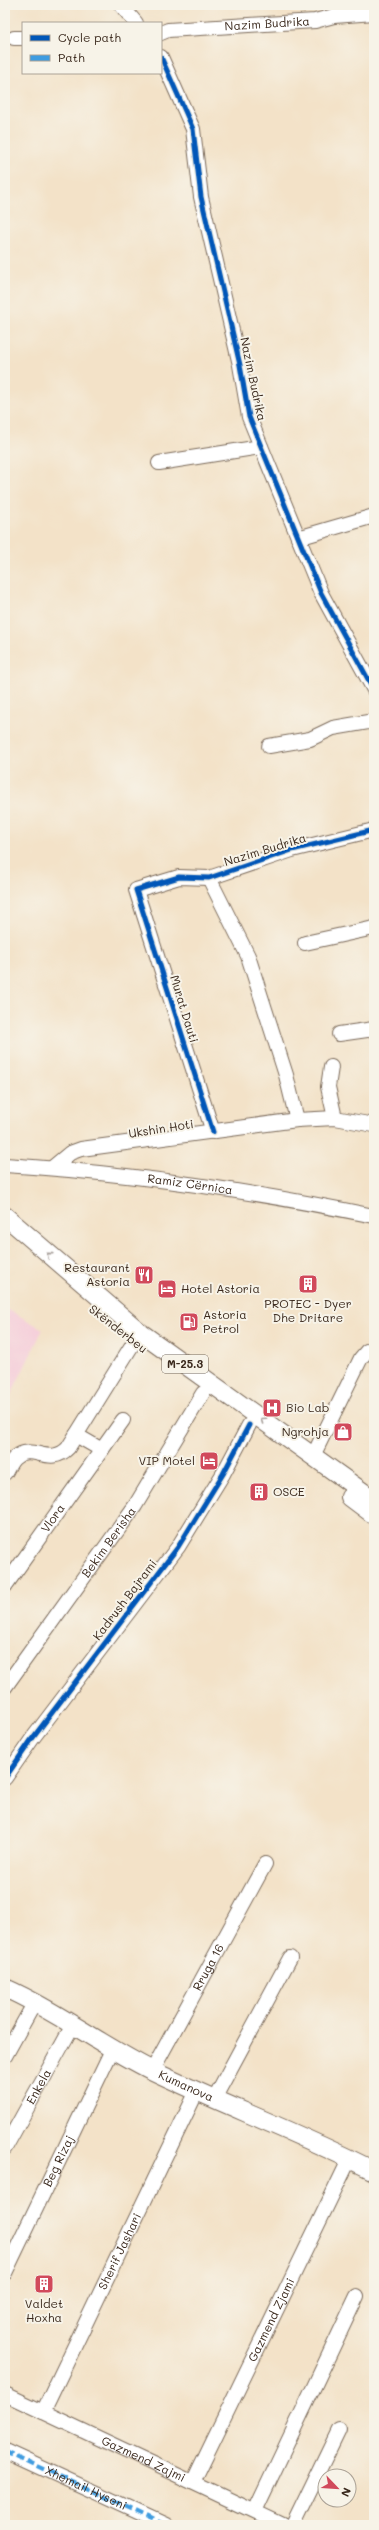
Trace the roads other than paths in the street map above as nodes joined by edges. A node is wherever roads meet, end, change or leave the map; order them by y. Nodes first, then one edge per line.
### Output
1 (120, 5) edge
2 (374, 13) edge
3 (135, 22) edge
4 (162, 33) edge
5 (162, 59) edge
6 (261, 447) junction
7 (159, 463) dead end
8 (374, 516) edge
9 (298, 538) junction
10 (374, 690) edge
11 (374, 721) edge
12 (270, 746) dead end
13 (374, 830) edge
14 (209, 878) junction
15 (374, 928) edge
16 (305, 943) dead end
17 (374, 1029) edge
18 (339, 1034) dead end
19 (331, 1067) dead end
20 (335, 1118) junction
21 (297, 1120) junction
22 (374, 1125) edge
23 (213, 1132) junction
24 (5, 1165) edge
25 (52, 1168) junction
26 (5, 1216) edge
27 (374, 1216) edge
28 (5, 1233) edge
29 (134, 1342) junction
30 (374, 1349) edge
31 (203, 1393) junction
32 (123, 1420) dead end
33 (249, 1425) junction
34 (76, 1435) junction
35 (102, 1450) junction
36 (313, 1456) junction
37 (5, 1473) edge
38 (374, 1500) edge
39 (374, 1515) edge
40 (5, 1586) edge
41 (5, 1687) edge
42 (5, 1778) edge
43 (265, 1864) dead end
44 (290, 1958) dead end
45 (5, 1988) edge
46 (36, 2002) junction
47 (73, 2025) junction
48 (112, 2050) junction
49 (5, 2056) edge
50 (152, 2071) junction
51 (197, 2091) junction
52 (214, 2099) junction
53 (5, 2148) edge
54 (350, 2158) junction
55 (374, 2170) edge
56 (5, 2273) edge
57 (357, 2296) dead end
58 (5, 2394) edge
59 (43, 2412) junction
60 (339, 2430) dead end
61 (5, 2451) edge
62 (193, 2482) junction
63 (255, 2511) junction
64 (166, 2525) edge
65 (283, 2525) edge
66 (293, 2525) edge

1 - 3 street
2 - 4 street, Nazim Budrika
5 - 6 street, Nazim Budrika
6 - 7 street
6 - 9 street, Nazim Budrika
8 - 9 street
9 - 10 street, Nazim Budrika
11 - 12 street
13 - 14 street, Nazim Budrika
14 - 21 street
14 - 23 street, Murat Dauti
15 - 16 street
17 - 18 street
19 - 20 street
20 - 21 street, Ukshin Hoti
20 - 22 street, Ukshin Hoti
21 - 23 street, Ukshin Hoti
23 - 25 street, Ukshin Hoti
24 - 25 street, Ramiz Cërnica
25 - 27 street, Ramiz Cërnica
36 -> 26 main road, Skënderbeu / M-25.3
28 - 29 main road, Skënderbeu / M-25.3
29 - 31 main road, Skënderbeu / M-25.3
29 - 34 street
30 - 36 street
31 - 33 main road, Skënderbeu / M-25.3
31 - 41 street, Bekim Berisha
32 - 35 street, Vlora
33 - 39 main road, Skënderbeu / M-25.3
33 - 42 street, Kadrush Bajrami
34 - 35 street
34 - 37 street
35 - 40 street, Vlora
36 - 38 main road, Skënderbeu / M-25.3
43 - 50 street, Rruga 16
44 - 52 street
45 - 46 main road, Kumanova
46 - 47 main road, Kumanova
46 - 49 street
47 - 48 main road, Kumanova
47 - 53 street, Enkela
48 - 50 main road, Kumanova
48 - 56 street, Beg Rizaj
50 - 51 main road, Kumanova
51 - 52 main road, Kumanova
51 - 59 street, Sherif Jashari
52 - 54 main road, Kumanova
54 - 55 main road, Kumanova
54 - 62 street, Gazmend Zjami
57 - 63 street
58 - 59 street, Gazmend Zajmi
59 - 62 street, Gazmend Zajmi
60 - 66 street
61 - 64 street, Xhemail Hyseni
62 - 63 street, Gazmend Zajmi
63 - 65 street, Gazmend Zajmi

